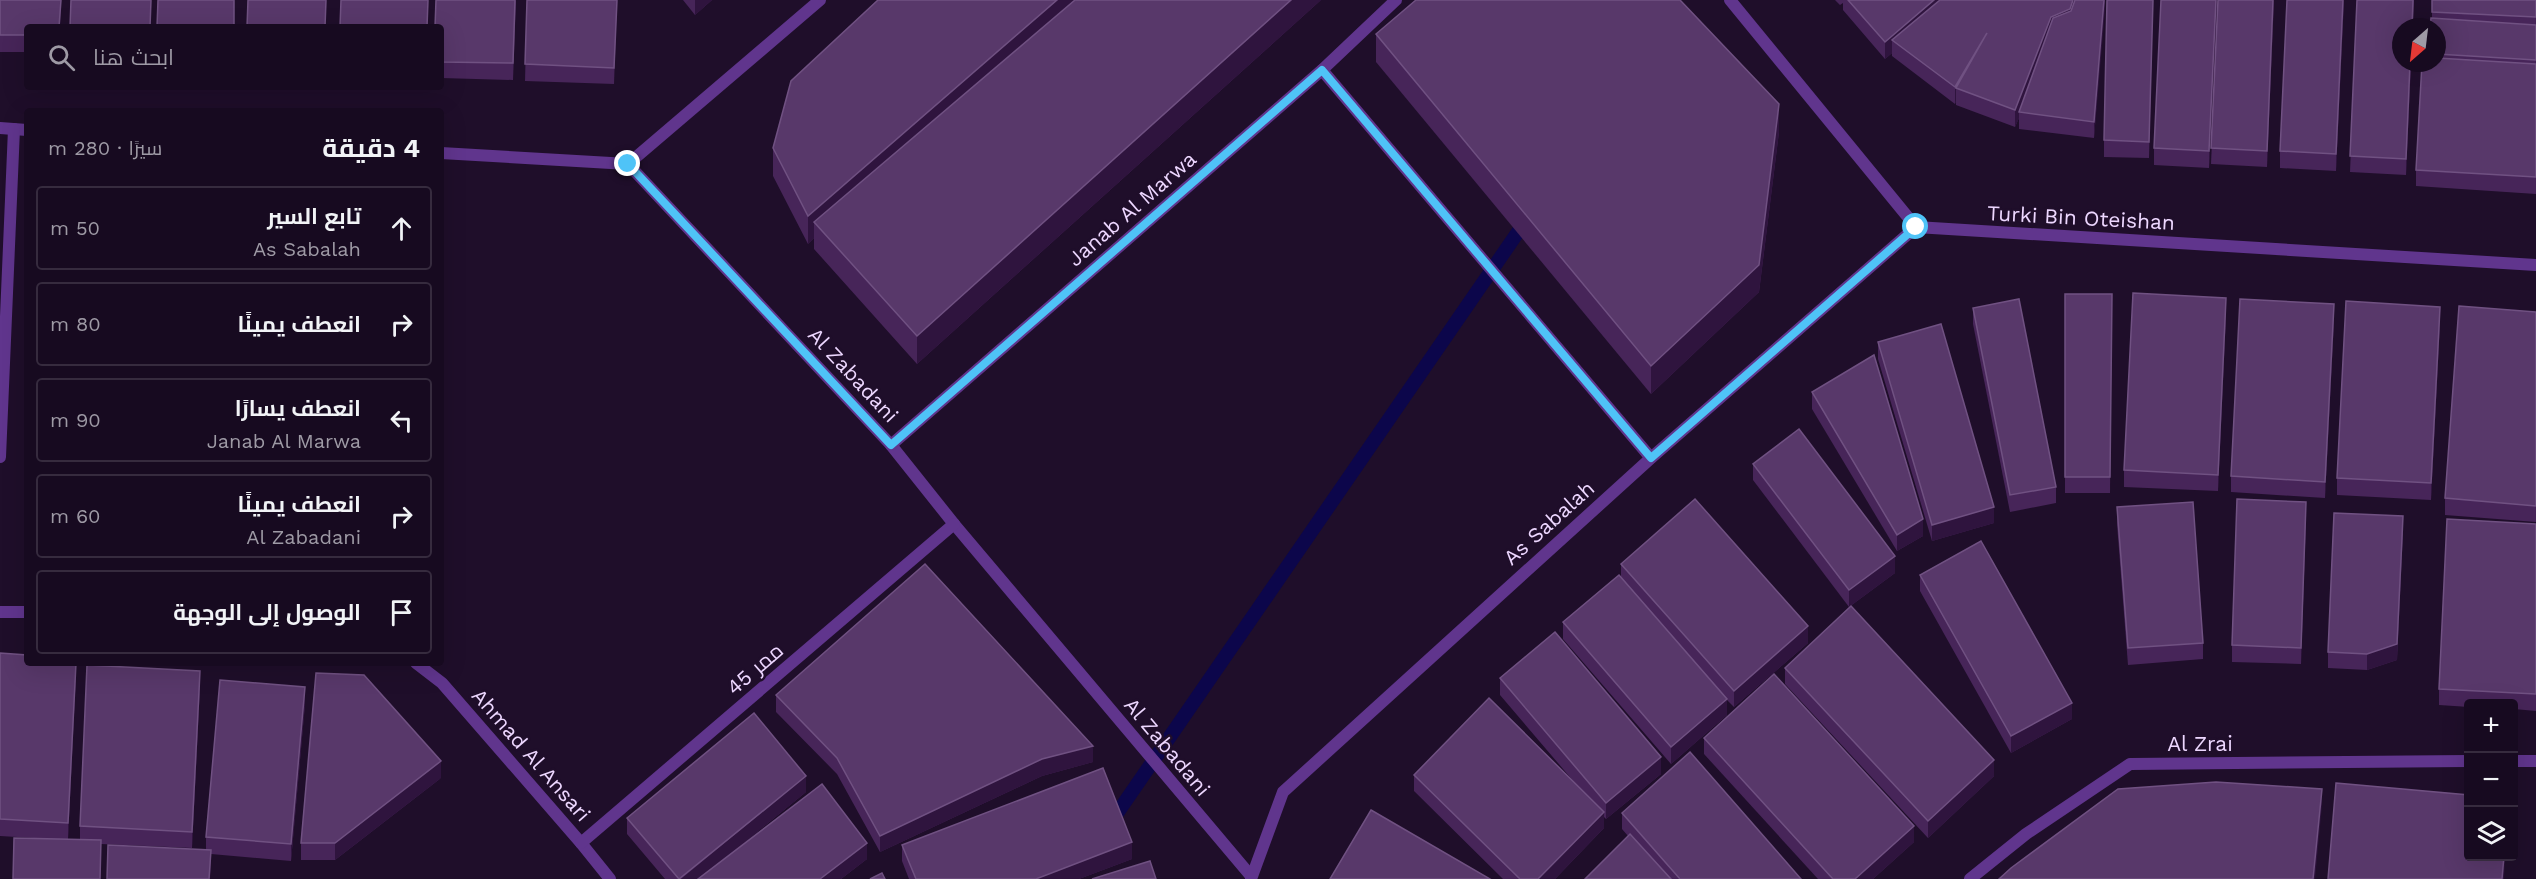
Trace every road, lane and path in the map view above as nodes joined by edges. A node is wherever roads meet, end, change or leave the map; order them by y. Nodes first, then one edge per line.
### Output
1 (820, 0) edge
2 (1396, 0) edge
3 (1730, 0) edge
4 (1322, 70) junction
5 (0, 128) edge
6 (21, 130) edge
7 (444, 153) edge
8 (628, 164) junction
9 (1916, 227) junction
10 (2536, 265) edge
11 (891, 445) junction
12 (0, 457) edge
13 (1651, 458) junction
14 (954, 524) junction
15 (0, 612) edge
16 (24, 612) edge
17 (420, 666) edge
18 (2464, 761) edge
19 (2518, 761) edge
20 (2536, 761) edge
21 (581, 843) junction
22 (1251, 878) edge
23 (610, 879) edge
24 (1970, 879) edge

1 - 8 street
2 - 4 street, Janab Al Marwa
3 - 9 street
4 - 11 street, Janab Al Marwa
4 - 13 street
5 - 6 street
6 - 12 street
7 - 8 street
8 - 11 street, Al Zabadani
9 - 10 street, Turki Bin Oteishan
9 - 13 street, As Sabalah
11 - 14 street, Al Zabadani
13 - 22 street, As Sabalah
14 - 21 street, ممر 45
14 - 22 street, Al Zabadani
15 - 16 street
17 - 21 street, Ahmad Al Ansari
18 - 24 street, Al Zrai
19 - 20 street
21 - 23 street, Ahmad Al Ansari

